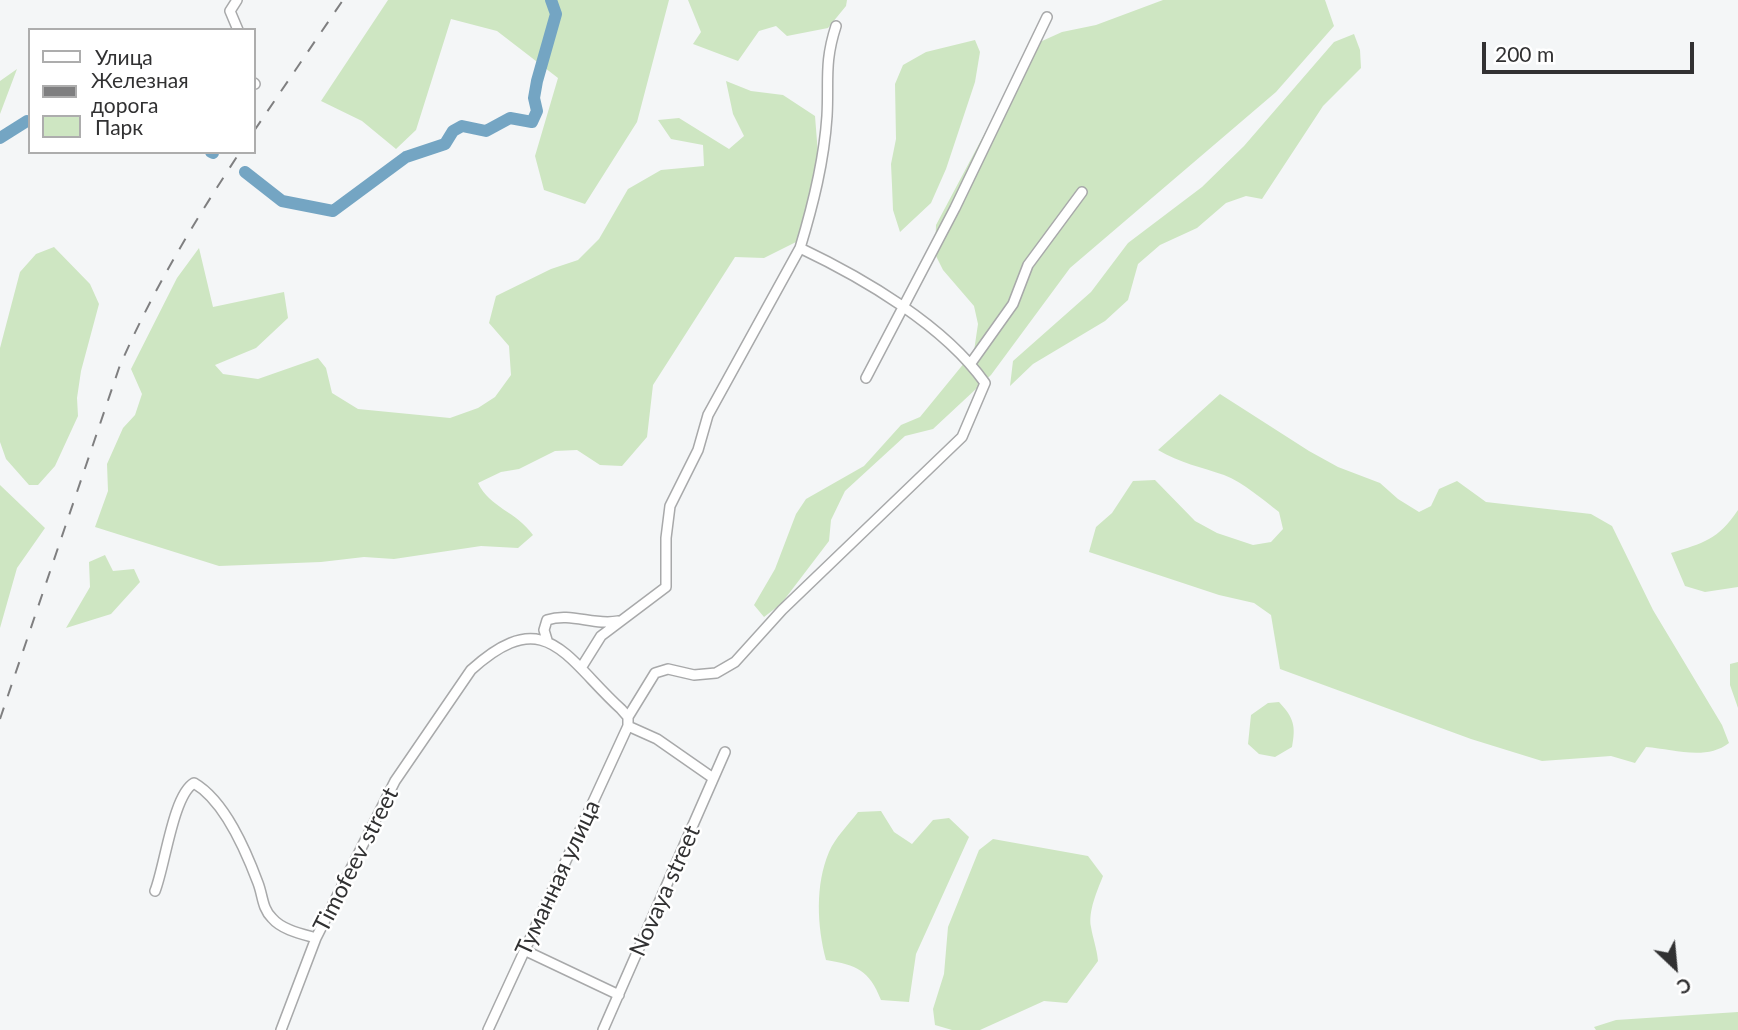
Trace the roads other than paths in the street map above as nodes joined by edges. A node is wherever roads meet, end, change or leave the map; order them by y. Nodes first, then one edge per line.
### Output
1 (237, 0) edge
2 (1047, 17) dead end
3 (836, 26) dead end
4 (237, 28) edge
5 (1082, 192) dead end
6 (800, 248) junction
7 (903, 308) junction
8 (971, 363) junction
9 (866, 378) dead end
10 (623, 620) junction
11 (547, 640) junction
12 (581, 668) junction
13 (628, 722) junction
14 (725, 752) dead end
15 (713, 778) junction
16 (155, 891) dead end
17 (316, 938) junction
18 (524, 950) junction
19 (619, 995) junction
20 (281, 1030) edge
21 (488, 1030) edge
22 (603, 1030) edge

1 - 4 street
2 - 7 street
3 - 6 street
5 - 8 street
6 - 7 street
6 - 10 street
7 - 8 street
7 - 9 street
8 - 13 street, Туманная улица
10 - 11 street
10 - 12 street
11 - 12 street
11 - 17 street, Timofeev street
12 - 13 street
13 - 15 street
13 - 18 street, Туманная улица
14 - 15 street, Novaya street
15 - 19 street, Novaya street
16 - 17 street
17 - 20 street, Timofeev street
18 - 19 street
18 - 21 street, Туманная улица
19 - 22 street, Novaya street

